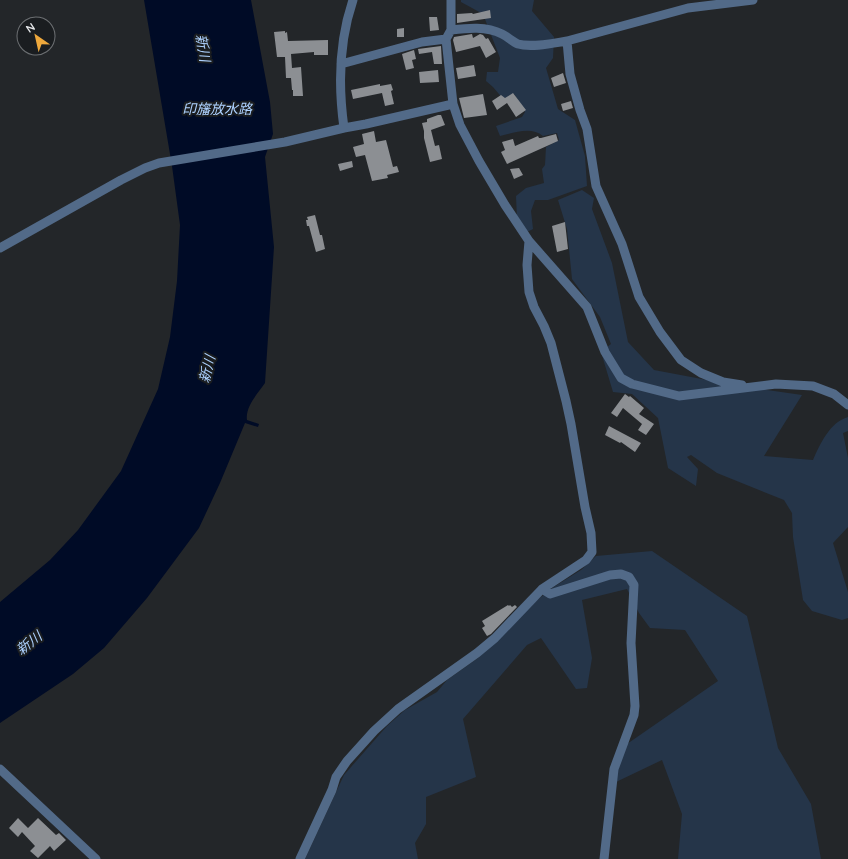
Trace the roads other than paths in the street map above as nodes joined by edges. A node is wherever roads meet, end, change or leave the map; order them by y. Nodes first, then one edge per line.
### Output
1 (353, 0) edge
2 (450, 0) edge
3 (753, 0) edge
4 (451, 30) junction
5 (446, 39) junction
6 (567, 41) junction
7 (341, 64) junction
8 (453, 104) junction
9 (344, 128) junction
10 (528, 241) junction
11 (0, 248) edge
12 (752, 387) junction
13 (848, 405) edge
14 (542, 589) junction
15 (0, 769) edge
16 (96, 859) edge
17 (301, 859) edge
18 (604, 859) edge

1 - 7 street
2 - 4 street
3 - 6 street
4 - 5 street
4 - 6 street
5 - 7 street
5 - 8 street
6 - 12 street
7 - 9 street
8 - 9 street
8 - 10 street
9 - 11 street
10 - 12 street
10 - 14 street
12 - 13 street
14 - 17 street
14 - 18 street
15 - 16 street

